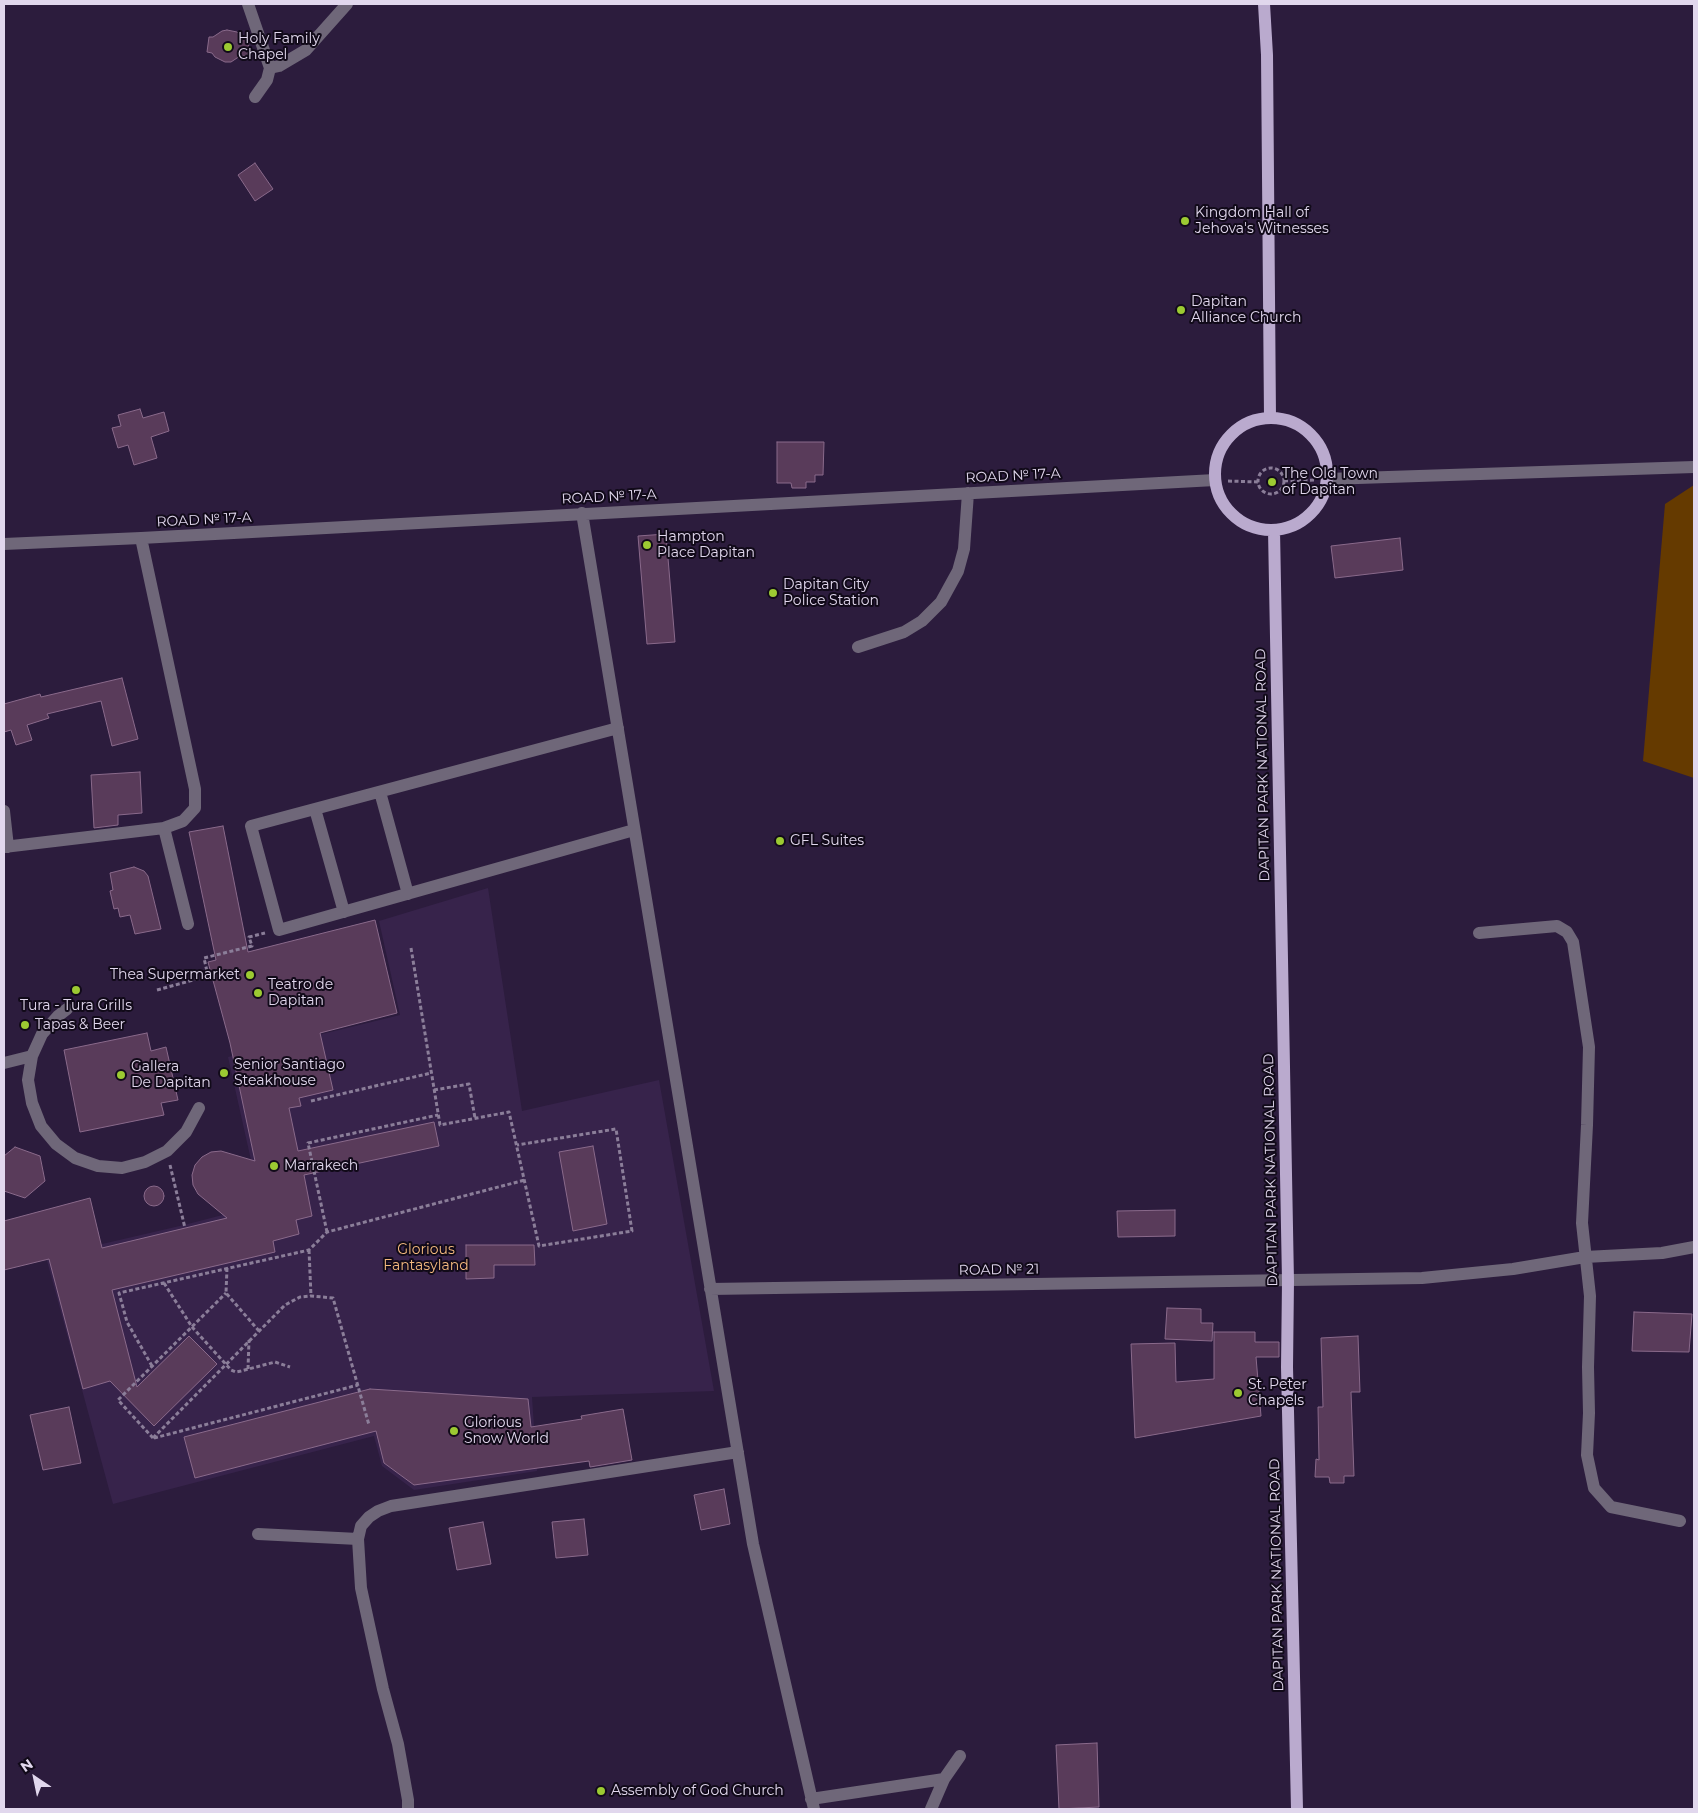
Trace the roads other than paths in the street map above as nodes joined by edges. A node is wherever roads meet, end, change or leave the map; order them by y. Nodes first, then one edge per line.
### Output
1 (248, 4) edge
2 (347, 4) edge
3 (1264, 4) edge
4 (270, 68) junction
5 (256, 97) dead end
6 (1270, 418) junction
7 (1694, 467) edge
8 (1327, 479) junction
9 (1215, 480) junction
10 (968, 493) junction
11 (582, 513) junction
12 (1274, 530) junction
13 (141, 538) junction
14 (4, 544) edge
15 (858, 647) dead end
16 (618, 728) junction
17 (380, 792) junction
18 (315, 809) junction
19 (4, 811) edge
20 (164, 828) junction
21 (634, 830) junction
22 (6, 847) edge
23 (408, 894) junction
24 (344, 912) junction
25 (188, 924) dead end
26 (1479, 933) dead end
27 (68, 1009) dead end
28 (32, 1056) junction
29 (4, 1063) edge
30 (199, 1108) dead end
31 (1694, 1246) edge
32 (1585, 1257) junction
33 (1288, 1282) junction
34 (710, 1289) junction
35 (738, 1452) junction
36 (1680, 1521) dead end
37 (258, 1534) dead end
38 (358, 1539) junction
39 (960, 1756) dead end
40 (944, 1779) junction
41 (812, 1804) edge
42 (408, 1809) edge
43 (931, 1809) edge
44 (1297, 1809) edge

1 - 4 street
2 - 4 street
3 - 6 main road
4 - 5 street
6 - 8 main road
6 - 9 main road
7 - 8 street
8 - 12 main road
9 - 10 street, ROAD № 17-A
9 - 12 main road
10 - 11 street, ROAD № 17-A
10 - 15 street
11 - 13 street, ROAD № 17-A
11 - 16 street
12 - 33 main road, DAPITAN PARK NATIONAL ROAD
13 - 14 street, ROAD № 17-A
13 - 20 street
16 - 17 street
16 - 21 street
17 - 18 street
17 - 23 street
18 - 24 street
18 - 24 street
19 - 22 street
20 - 22 street
20 - 25 street
21 - 23 street
21 - 34 street
23 - 24 street
26 - 32 street
27 - 28 street
28 - 29 street
28 - 30 street
31 - 32 street, ROAD № 21
32 - 33 street, ROAD № 21
32 - 36 street
33 - 34 street, ROAD № 21
33 - 44 main road, DAPITAN PARK NATIONAL ROAD
34 - 35 street
35 - 38 street
35 - 41 street
37 - 38 street
38 - 42 street
39 - 40 street
40 - 41 street
40 - 43 street

